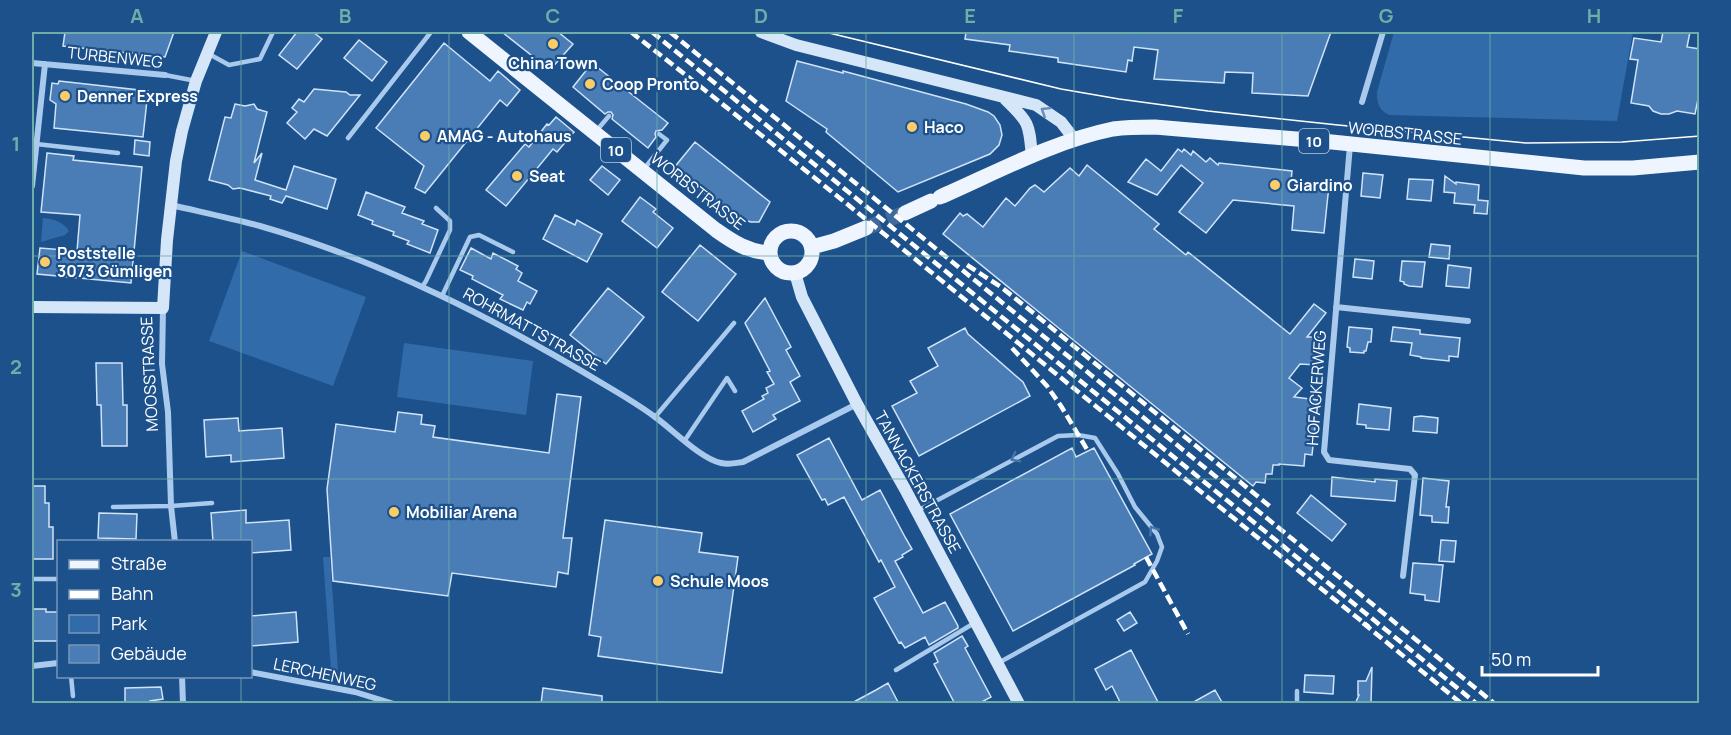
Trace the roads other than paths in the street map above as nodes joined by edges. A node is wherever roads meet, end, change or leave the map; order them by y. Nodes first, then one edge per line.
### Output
1 (216, 32) edge
2 (273, 32) edge
3 (431, 32) edge
4 (469, 32) edge
5 (761, 32) edge
6 (1383, 32) edge
7 (206, 53) junction
8 (32, 63) edge
9 (45, 64) junction
10 (165, 75) joint
11 (196, 81) junction
12 (1005, 99) junction
13 (1362, 102) dead end
14 (609, 116) dead end
15 (595, 133) junction
16 (659, 134) dead end
17 (348, 138) dead end
18 (1075, 140) junction
19 (36, 144) junction
20 (1350, 145) junction
21 (118, 153) dead end
22 (1032, 157) junction
23 (1700, 162) edge
24 (643, 171) junction
25 (32, 186) edge
26 (171, 205) junction
27 (436, 208) dead end
28 (905, 213) tunnel mouth
29 (866, 228) tunnel mouth
30 (812, 247) junction
31 (513, 252) dead end
32 (770, 253) junction
33 (795, 273) junction
34 (422, 287) junction
35 (442, 296) junction
36 (32, 307) edge
37 (1336, 307) junction
38 (163, 308) junction
39 (1468, 321) dead end
40 (734, 323) dead end
41 (735, 391) dead end
42 (857, 404) junction
43 (655, 417) junction
44 (685, 440) junction
45 (212, 502) dead end
46 (171, 506) junction
47 (113, 507) dead end
48 (916, 511) junction
49 (175, 540) edge
50 (1403, 576) dead end
51 (32, 579) edge
52 (57, 579) edge
53 (977, 622) junction
54 (57, 663) edge
55 (998, 663) junction
56 (32, 666) edge
57 (896, 670) dead end
58 (252, 672) edge
59 (71, 678) edge
60 (182, 678) edge
61 (1297, 691) dead end
62 (73, 696) dead end
63 (183, 704) edge
64 (394, 704) edge
65 (1019, 704) edge
66 (1297, 704) edge

1 - 7 street, MOOSSTRASSE
2 - 7 lane
3 - 17 lane
4 - 15 main road, WORBSTRASSE / 10
5 - 12 street
6 - 13 street
7 - 11 street, MOOSSTRASSE
8 - 9 street, TURBENWEG
9 - 10 street, TURBENWEG
9 - 19 street
10 - 11 lane, TURBENWEG
11 - 26 street, MOOSSTRASSE
18 -> 12 street
12 - 22 street
14 - 15 lane
15 - 24 main road, WORBSTRASSE / 10
16 - 24 lane
18 - 20 main road, WORBSTRASSE / 10
18 - 22 main road, WORBSTRASSE / 10
19 - 21 lane
19 - 25 street
20 - 23 main road, WORBSTRASSE / 10
20 - 37 street, HOFACKERWEG
22 - 28 main road, WORBSTRASSE / 10
24 - 32 main road, WORBSTRASSE / 10
26 - 34 street, ROHRMATTSTRASSE
26 - 38 street, MOOSSTRASSE
27 - 34 lane
29 - 30 main road
30 - 32 main road
30 - 33 main road
31 - 35 lane
32 - 33 main road
33 - 42 street, TANNACKERSTRASSE
34 - 35 street, ROHRMATTSTRASSE
35 - 43 street, ROHRMATTSTRASSE
36 - 38 street
37 - 39 street
37 - 50 street, HOFACKERWEG
38 - 46 street, MOOSSTRASSE
40 - 43 lane
41 - 44 lane
42 - 44 street, ROHRMATTSTRASSE
42 - 48 street, TANNACKERSTRASSE
43 - 44 street, ROHRMATTSTRASSE
45 - 46 lane
46 - 47 lane
46 - 49 street, MOOSSTRASSE
48 - 53 street, TANNACKERSTRASSE
55 -> 48 lane
51 - 52 lane
53 - 55 street, TANNACKERSTRASSE
53 - 57 lane
54 - 56 street
55 - 65 street, TANNACKERSTRASSE
58 - 64 street, LERCHENWEG
59 - 62 lane
60 - 63 street
61 - 66 lane

